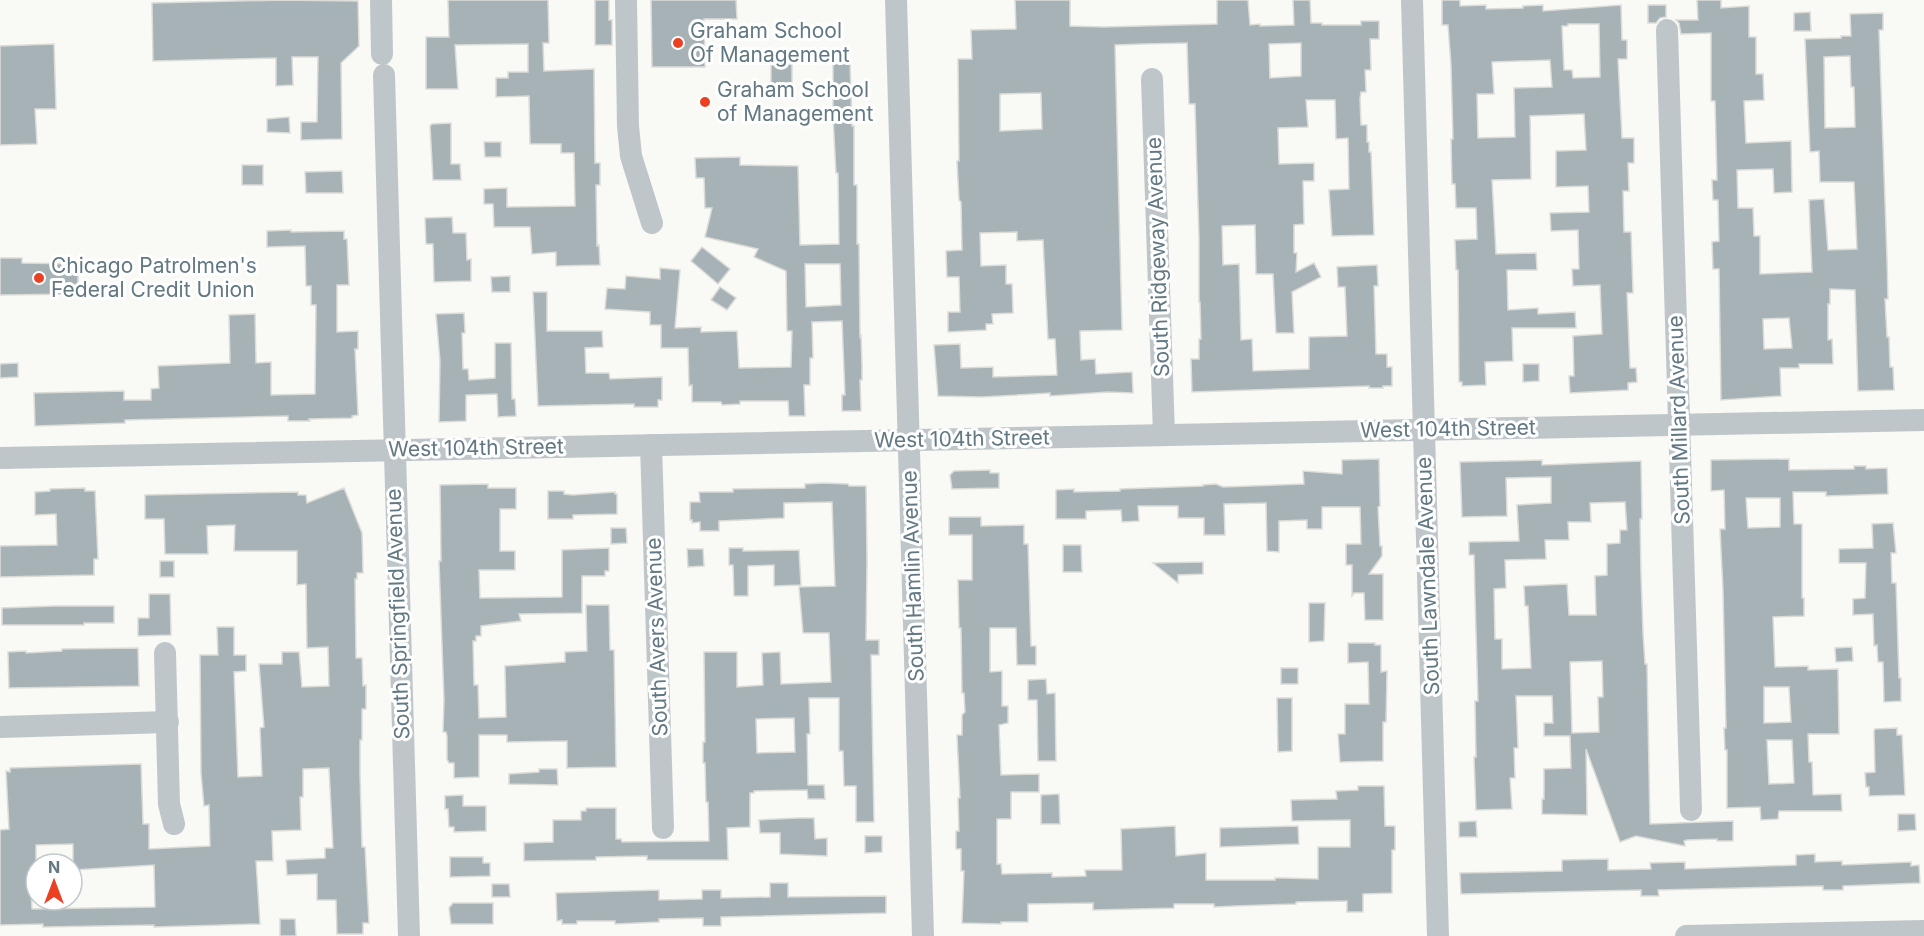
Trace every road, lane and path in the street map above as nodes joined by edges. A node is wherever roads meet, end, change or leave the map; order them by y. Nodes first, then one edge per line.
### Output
1 (381, 0) edge
2 (626, 0) edge
3 (896, 0) edge
4 (1412, 0) edge
5 (1667, 30) dead end
6 (1152, 79) dead end
7 (652, 223) dead end
8 (1924, 420) edge
9 (1679, 425) junction
10 (1424, 430) junction
11 (1164, 435) junction
12 (909, 440) junction
13 (651, 445) junction
14 (393, 450) junction
15 (0, 458) edge
16 (165, 653) dead end
17 (168, 722) junction
18 (0, 727) edge
19 (1691, 810) dead end
20 (174, 824) dead end
21 (663, 828) dead end
22 (1924, 930) edge
23 (409, 936) edge
24 (923, 936) edge
25 (1438, 936) edge
26 (1686, 936) edge
27 (1692, 936) edge

1 - 14 street, South Springfield Avenue
2 - 7 street
3 - 12 street, South Hamlin Avenue
4 - 10 street, South Lawndale Avenue
5 - 9 street, South Millard Avenue
6 - 11 street, South Ridgeway Avenue
8 - 9 street, West 104th Street
9 - 10 street, West 104th Street
9 - 19 street, South Millard Avenue
10 - 11 street, West 104th Street
10 - 25 street, South Lawndale Avenue
11 - 12 street, West 104th Street
12 - 13 street, West 104th Street
12 - 24 street, South Hamlin Avenue
13 - 14 street, West 104th Street
13 - 21 street, South Avers Avenue
14 - 15 street, West 104th Street
14 - 23 street, South Springfield Avenue
16 - 17 street
17 - 18 street
17 - 20 street
22 - 27 street
26 - 27 street

